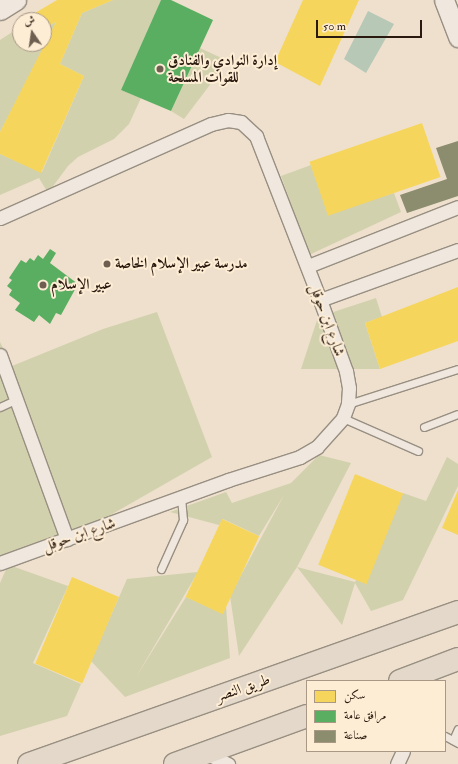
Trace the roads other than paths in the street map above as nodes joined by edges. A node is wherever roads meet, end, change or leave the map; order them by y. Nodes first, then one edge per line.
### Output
1 (16, 0) edge
2 (444, 0) edge
3 (0, 10) edge
4 (458, 37) edge
5 (458, 207) edge
6 (0, 218) edge
7 (458, 250) edge
8 (308, 266) junction
9 (320, 300) junction
10 (0, 355) edge
11 (458, 369) edge
12 (15, 400) junction
13 (348, 404) junction
14 (0, 407) edge
15 (458, 414) edge
16 (343, 418) junction
17 (424, 427) dead end
18 (418, 451) dead end
19 (181, 499) junction
20 (67, 539) junction
21 (0, 563) edge
22 (161, 569) dead end
23 (458, 612) edge
24 (447, 668) edge
25 (404, 680) edge
26 (306, 716) edge
27 (458, 729) edge
28 (446, 736) edge
29 (457, 741) edge
30 (403, 752) edge
31 (206, 753) junction
32 (29, 764) edge
33 (175, 764) edge
34 (228, 764) edge
35 (397, 764) edge

1 - 3 main road
2 - 4 main road
5 - 8 street
6 - 8 street, شارع ابن حوقل
7 - 9 street
8 - 9 street, شارع ابن حوقل
9 - 13 street, شارع ابن حوقل
10 - 12 street
11 - 13 lane
12 - 14 lane
12 - 20 street
13 - 16 street, شارع ابن حوقل
15 - 17 lane
16 - 18 lane
16 - 19 street, شارع ابن حوقل
19 - 20 street, شارع ابن حوقل
19 - 22 lane
20 - 21 street, شارع ابن حوقل
23 - 32 highway, طريق النصر
24 - 25 highway
26 - 31 highway
27 - 29 lane
28 - 29 lane
30 - 35 street
31 - 33 highway
31 - 34 street

